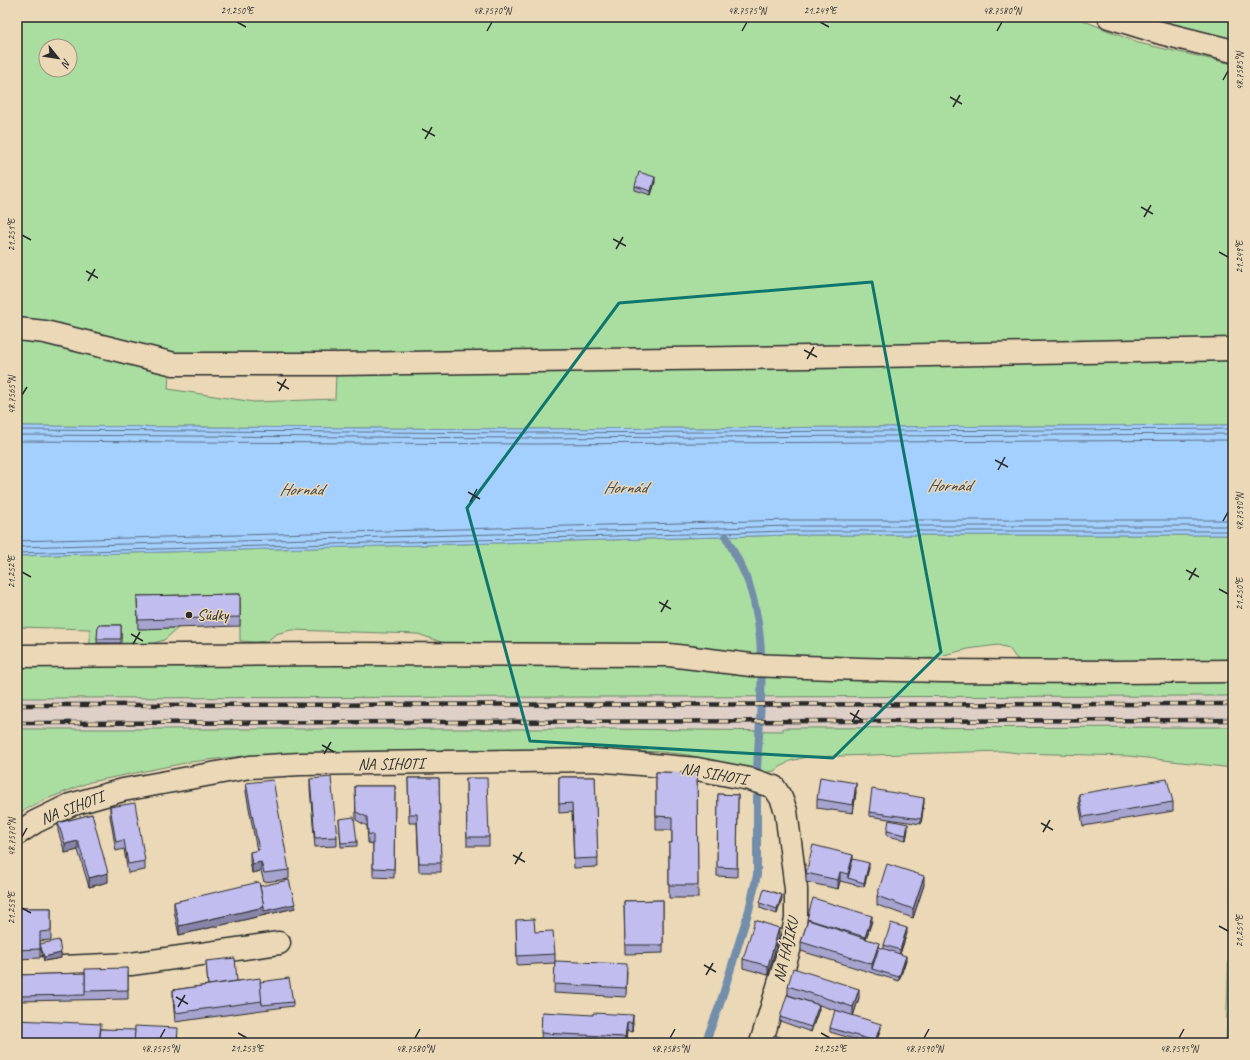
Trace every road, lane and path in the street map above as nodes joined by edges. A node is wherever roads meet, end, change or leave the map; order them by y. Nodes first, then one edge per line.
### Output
1 (1109, 17) edge
2 (1233, 51) edge
3 (17, 329) edge
4 (1233, 349) edge
5 (17, 656) edge
6 (1233, 670) edge
7 (774, 787) joint
8 (17, 834) edge
9 (279, 943) dead end
10 (17, 969) edge
11 (761, 1043) edge

1 - 2 street
3 - 4 street
5 - 6 street
7 - 8 street, NA SIHOTI
7 - 11 street, NA HÁJIKU
9 - 10 street

